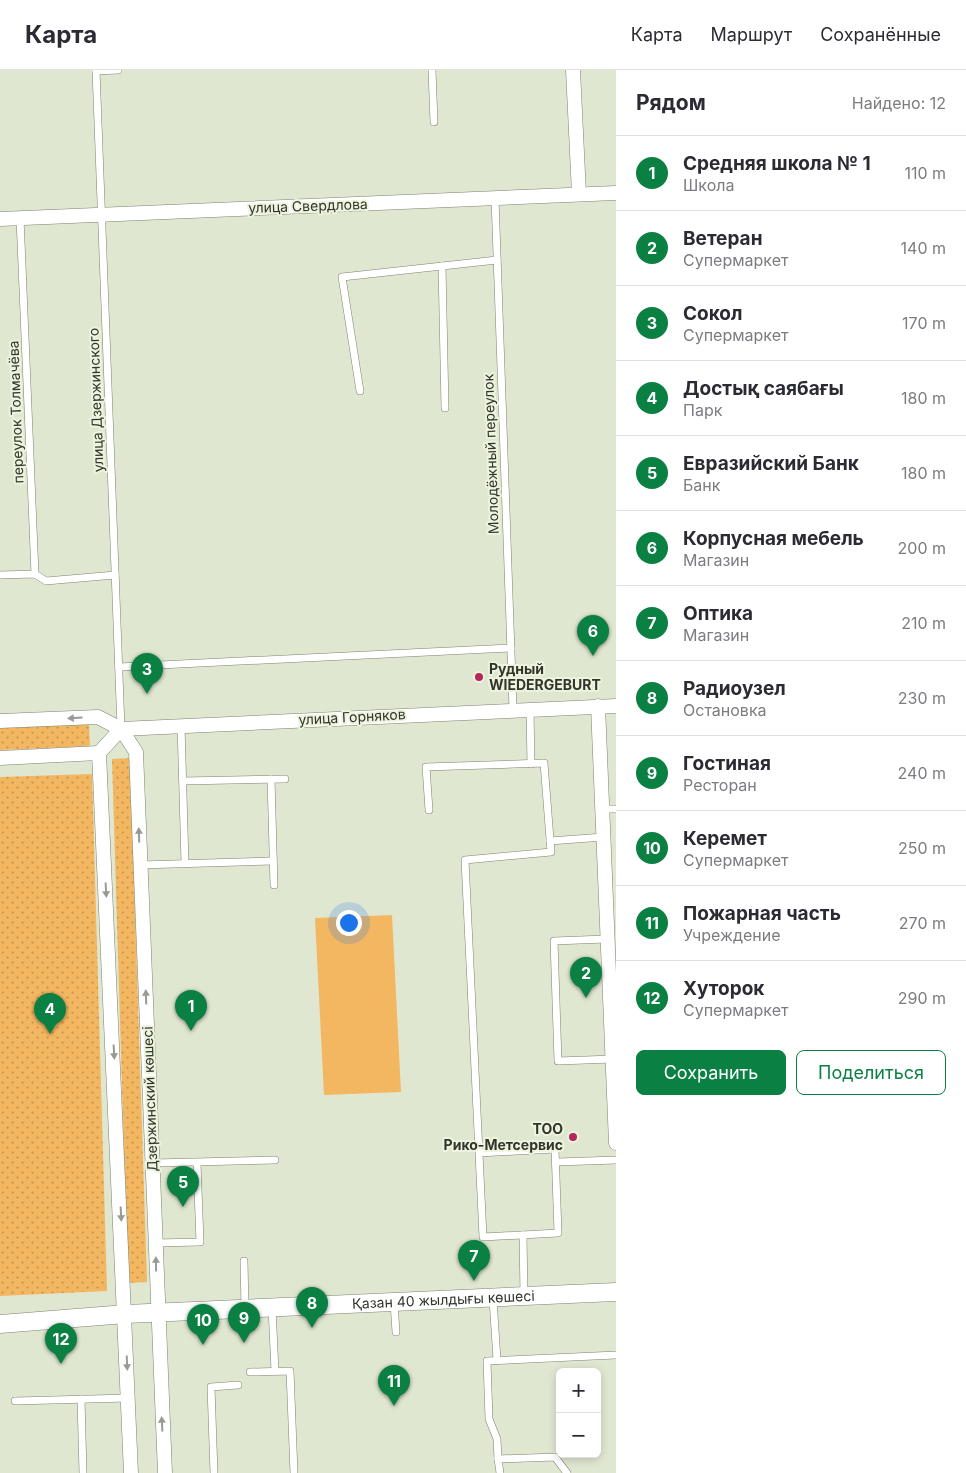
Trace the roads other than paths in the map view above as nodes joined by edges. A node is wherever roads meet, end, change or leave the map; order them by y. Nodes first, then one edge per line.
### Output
1 (118, 70) edge
2 (432, 70) edge
3 (573, 70) edge
4 (96, 71) edge
5 (434, 122) dead end
6 (616, 193) edge
7 (579, 194) junction
8 (495, 198) junction
9 (101, 215) junction
10 (20, 218) junction
11 (0, 219) edge
12 (497, 260) junction
13 (442, 266) junction
14 (360, 391) dead end
15 (446, 408) dead end
16 (35, 574) junction
17 (0, 575) edge
18 (115, 575) junction
19 (511, 648) junction
20 (119, 667) junction
21 (598, 706) junction
22 (616, 706) edge
23 (530, 708) junction
24 (513, 709) junction
25 (0, 721) edge
26 (181, 725) junction
27 (121, 729) junction
28 (99, 753) junction
29 (0, 758) edge
30 (531, 764) junction
31 (271, 779) junction
32 (285, 779) dead end
33 (183, 781) junction
34 (602, 809) junction
35 (616, 809) edge
36 (429, 810) dead end
37 (603, 837) junction
38 (550, 841) junction
39 (273, 861) junction
40 (185, 863) junction
41 (140, 865) junction
42 (274, 885) dead end
43 (611, 900) edge
44 (606, 939) junction
45 (613, 1059) junction
46 (616, 1143) edge
47 (479, 1153) junction
48 (274, 1160) dead end
49 (616, 1160) edge
50 (153, 1162) junction
51 (556, 1162) junction
52 (197, 1163) junction
53 (523, 1235) junction
54 (156, 1243) junction
55 (244, 1261) dead end
56 (616, 1292) edge
57 (524, 1297) junction
58 (494, 1299) junction
59 (394, 1303) junction
60 (272, 1308) junction
61 (245, 1309) junction
62 (157, 1313) junction
63 (126, 1314) junction
64 (0, 1324) edge
65 (396, 1332) dead end
66 (616, 1355) edge
67 (496, 1360) junction
68 (275, 1371) junction
69 (250, 1372) dead end
70 (238, 1385) dead end
71 (128, 1398) junction
72 (81, 1399) junction
73 (15, 1401) dead end
74 (556, 1454) edge
75 (498, 1458) junction
76 (559, 1458) edge
77 (83, 1473) edge
78 (131, 1473) edge
79 (165, 1473) edge
80 (214, 1473) edge
81 (294, 1473) edge
82 (500, 1473) edge
83 (567, 1473) edge

1 - 4 lane
2 - 5 lane
3 - 7 street
4 - 9 lane, улица Дзержинского
6 - 7 street, улица Свердлова
7 - 8 street, улица Свердлова
8 - 9 street, улица Свердлова
8 - 12 lane, Молодёжный переулок
9 - 10 street, улица Свердлова
9 - 18 lane, улица Дзержинского
10 - 11 street, улица Свердлова
10 - 16 lane, переулок Толмачёва
12 - 13 lane
12 - 19 lane, Молодёжный переулок
13 - 14 lane
13 - 15 lane
16 - 17 lane
16 - 18 lane
18 - 20 lane, улица Дзержинского
19 - 20 lane
19 - 24 lane, Молодёжный переулок
20 - 27 lane, улица Дзержинского
21 - 22 street, улица Горняков
21 - 23 street, улица Горняков
21 - 34 street
23 - 24 street, улица Горняков
23 - 30 lane
24 - 26 street, улица Горняков
27 -> 25 street
26 - 27 street, улица Горняков
26 - 33 lane
27 - 28 street
41 -> 27 street, Дзержинский көшесі
28 - 29 street
28 -> 63 street
30 - 36 lane
30 - 38 lane
31 - 32 lane
31 - 33 lane
31 - 39 lane
33 - 40 lane
34 - 35 lane
34 - 37 street
37 - 38 lane
37 - 43 street
38 - 47 lane
39 - 40 lane
39 - 42 lane
40 - 41 lane
50 -> 41 street, Дзержинский көшесі
43 - 44 street
44 - 45 street
44 - 45 lane
45 - 46 street
47 - 51 lane
47 - 53 lane
48 - 52 lane
49 - 51 lane
50 - 52 lane
50 - 54 street, Дзержинский көшесі
51 - 53 lane
52 - 54 lane
53 - 57 lane
62 -> 54 street, Дзержинский көшесі
55 - 61 lane
56 - 57 street, Қазан 40 жылдығы көшесі
57 - 58 street, Қазан 40 жылдығы көшесі
58 - 59 street, Қазан 40 жылдығы көшесі
58 - 67 lane
59 - 60 street, Қазан 40 жылдығы көшесі
59 - 65 lane
60 - 61 street, Қазан 40 жылдығы көшесі
60 - 68 lane
61 - 62 street, Қазан 40 жылдығы көшесі
62 - 63 street, Қазан 40 жылдығы көшесі
79 -> 62 street, Дзержинский көшесі
63 - 64 street, Қазан 40 жылдығы көшесі
63 -> 71 street
66 - 67 lane
67 - 75 lane
68 - 69 lane
68 - 81 lane
70 - 80 lane
71 - 72 lane
71 - 78 street
72 - 73 lane
72 - 77 lane
74 - 75 lane
75 - 82 lane
76 - 83 lane

